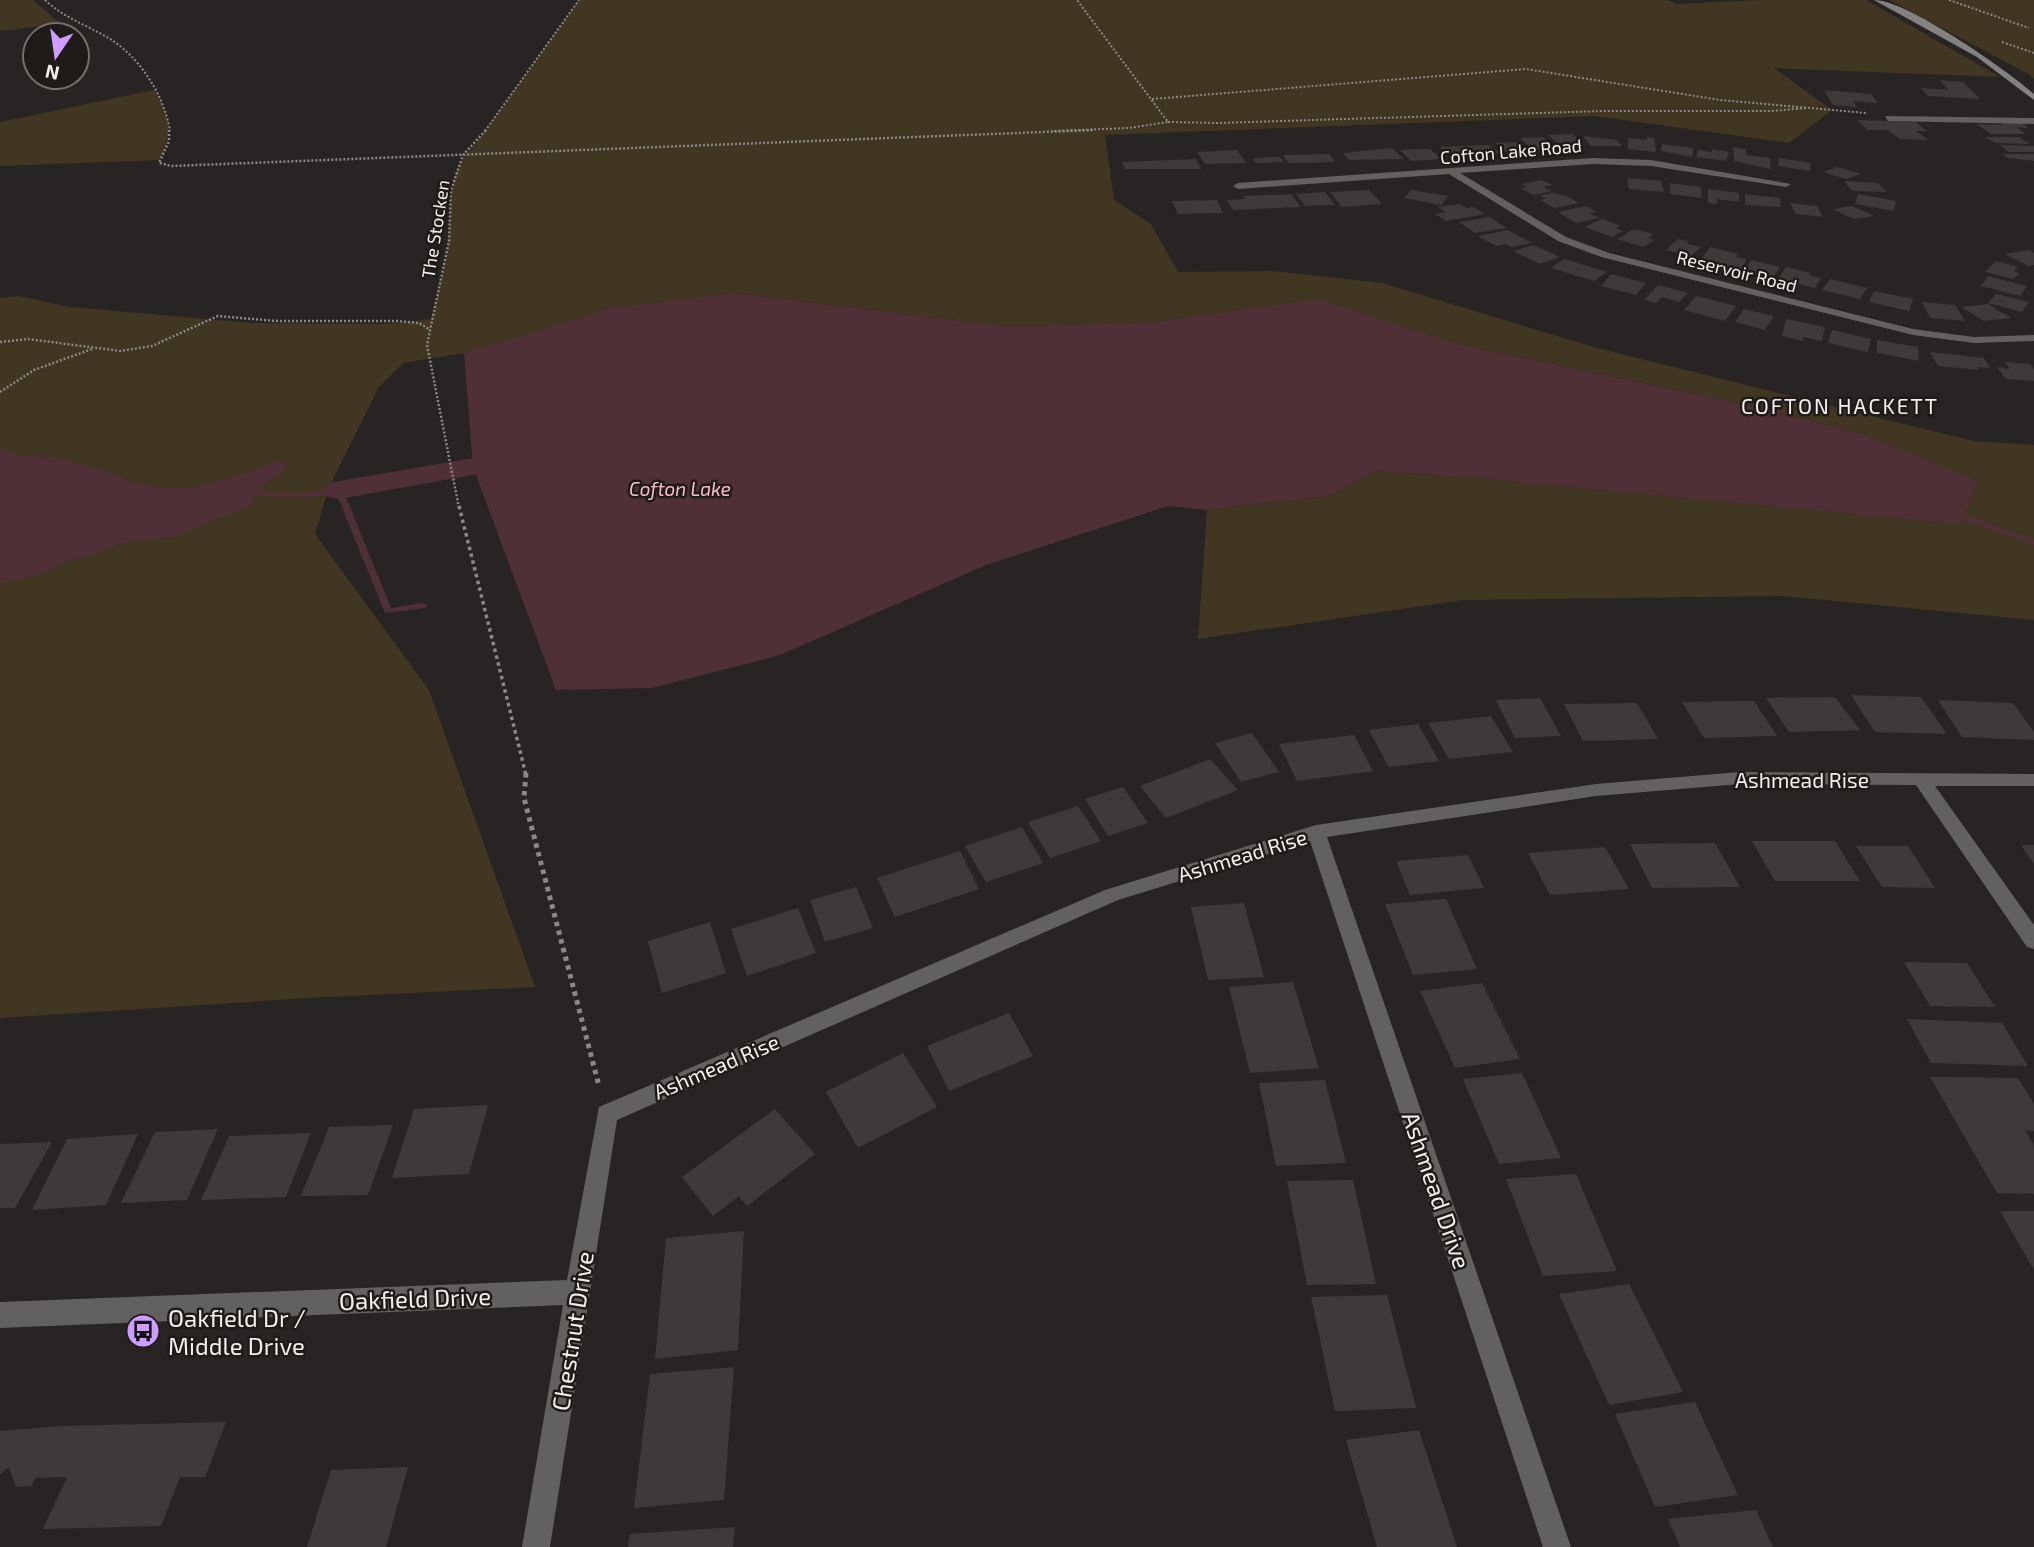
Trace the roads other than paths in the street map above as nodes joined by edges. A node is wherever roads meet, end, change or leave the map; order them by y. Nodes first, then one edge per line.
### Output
1 (1877, 0) edge
2 (2034, 98) edge
3 (1888, 118) dead end
4 (2034, 121) edge
5 (1452, 172) junction
6 (1786, 184) dead end
7 (1238, 186) dead end
8 (2034, 338) edge
9 (1921, 779) junction
10 (2034, 780) edge
11 (1316, 832) junction
12 (2034, 941) edge
13 (607, 1114) joint
14 (578, 1292) junction
15 (0, 1315) edge
16 (536, 1547) edge
17 (1557, 1547) edge

1 - 2 main road
3 - 4 street
5 - 6 street, Cofton Lake Road
5 - 7 street, Cofton Lake Road
5 - 8 street, Reservoir Road
9 - 10 street, Ashmead Rise
9 - 11 street, Ashmead Rise
9 - 12 street
11 - 13 street, Ashmead Rise
11 - 17 street, Ashmead Drive
13 - 14 street, Chestnut Drive
14 - 15 street, Oakfield Drive
14 - 16 street, Chestnut Drive

